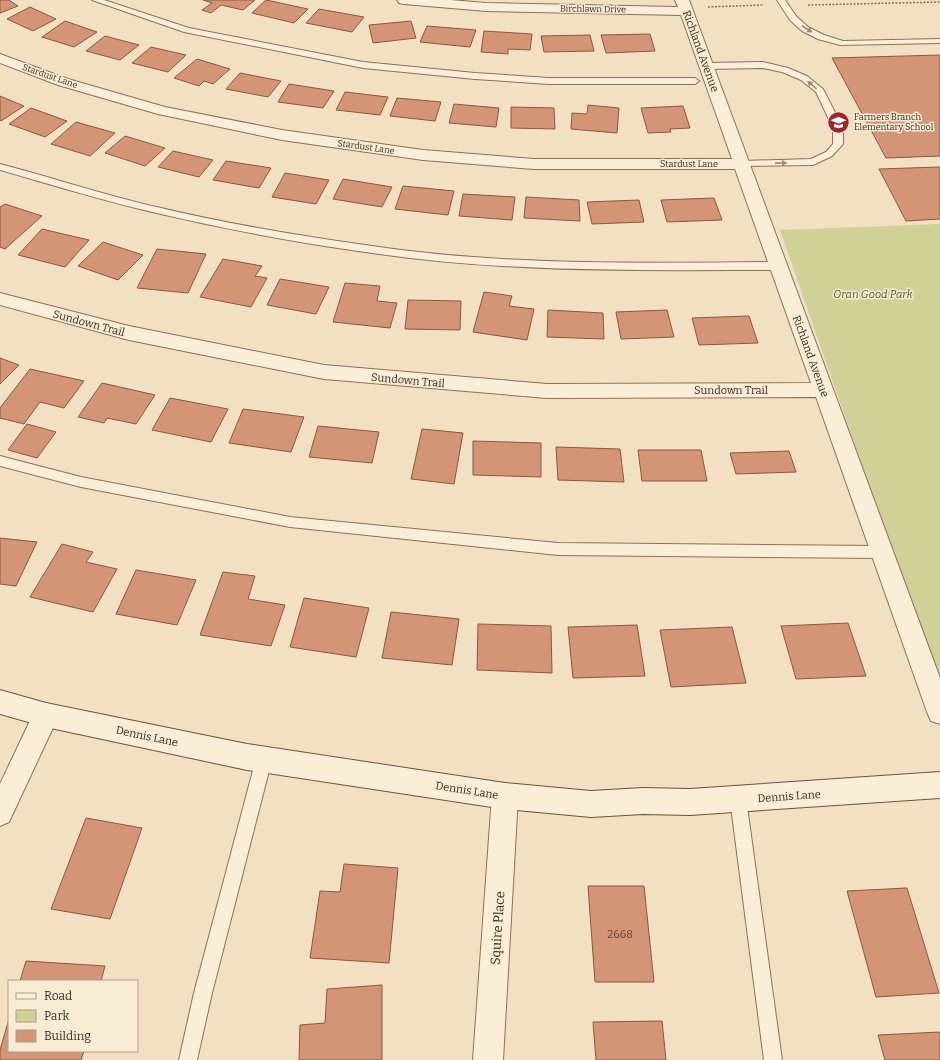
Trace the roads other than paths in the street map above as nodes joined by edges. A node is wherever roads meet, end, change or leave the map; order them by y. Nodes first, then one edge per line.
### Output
1 (96, 0) edge
2 (404, 0) edge
3 (781, 0) edge
4 (684, 5) edge
5 (940, 41) edge
6 (0, 58) edge
7 (701, 73) junction
8 (742, 164) junction
9 (0, 167) edge
10 (779, 266) junction
11 (0, 299) edge
12 (823, 390) junction
13 (0, 461) edge
14 (882, 552) junction
15 (0, 702) edge
16 (940, 712) edge
17 (46, 715) junction
18 (264, 759) junction
19 (940, 785) edge
20 (505, 796) junction
21 (738, 799) junction
22 (0, 813) edge
23 (188, 1060) edge
24 (488, 1060) edge
25 (773, 1060) edge

1 - 7 lane
2 - 4 street, Birchlawn Drive
3 -> 5 lane
4 - 7 street, Richland Avenue
6 - 8 street, Stardust Lane
7 - 8 street, Richland Avenue
8 -> 7 lane
8 - 10 street, Richland Avenue
9 - 10 lane
10 - 12 street, Richland Avenue
11 - 12 street, Sundown Trail
12 - 14 street, Richland Avenue
13 - 14 lane
14 - 16 street, Richland Avenue
15 - 17 street, Dennis Lane
17 - 18 street, Dennis Lane
17 - 22 street
18 - 20 street, Dennis Lane
18 - 23 lane
19 - 21 street, Dennis Lane
20 - 21 street, Dennis Lane
20 - 24 street, Squire Place
21 - 25 lane

